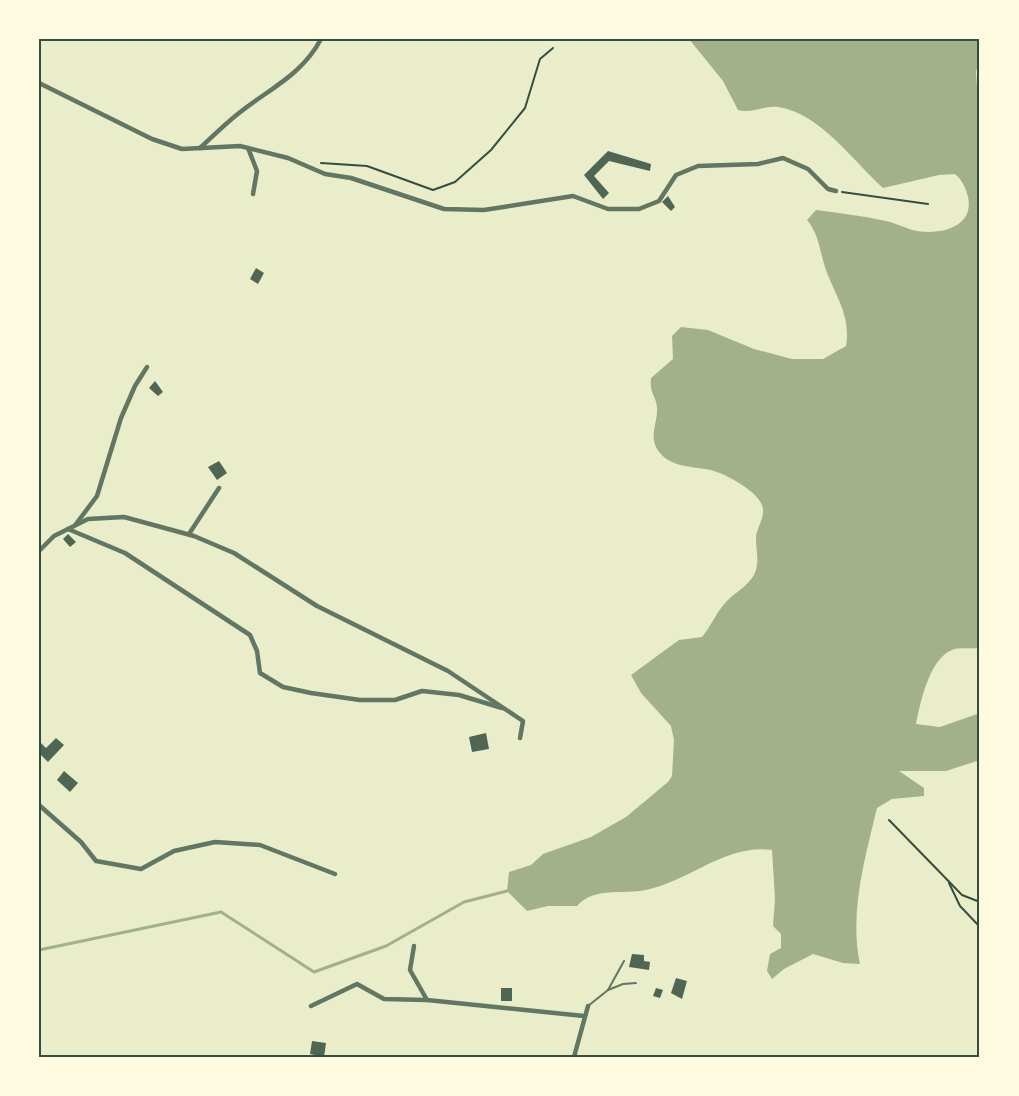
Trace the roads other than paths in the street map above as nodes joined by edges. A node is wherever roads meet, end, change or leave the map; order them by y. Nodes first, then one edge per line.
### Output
1 (321, 39) edge
2 (39, 83) edge
3 (200, 148) junction
4 (248, 148) junction
5 (836, 191) road end
6 (253, 194) dead end
7 (147, 367) dead end
8 (219, 488) dead end
9 (74, 526) junction
10 (68, 529) junction
11 (189, 534) junction
12 (39, 551) edge
13 (507, 710) junction
14 (520, 738) dead end
15 (39, 805) edge
16 (335, 874) dead end
17 (414, 946) dead end
18 (624, 961) dead end
19 (636, 983) dead end
20 (608, 990) junction
21 (427, 1000) junction
22 (311, 1006) dead end
23 (588, 1006) joint
24 (584, 1016) junction
25 (574, 1057) edge

1 - 3 street
2 - 3 street
3 - 4 street
4 - 5 street
4 - 6 street
7 - 9 street
8 - 11 street
9 - 10 street
9 - 11 street
10 - 12 street
10 - 13 street
11 - 13 street
13 - 14 street
15 - 16 street
17 - 21 street
18 - 20 lane
19 - 20 lane
20 - 23 lane
21 - 22 street
21 - 24 street
23 - 24 street
24 - 25 street

